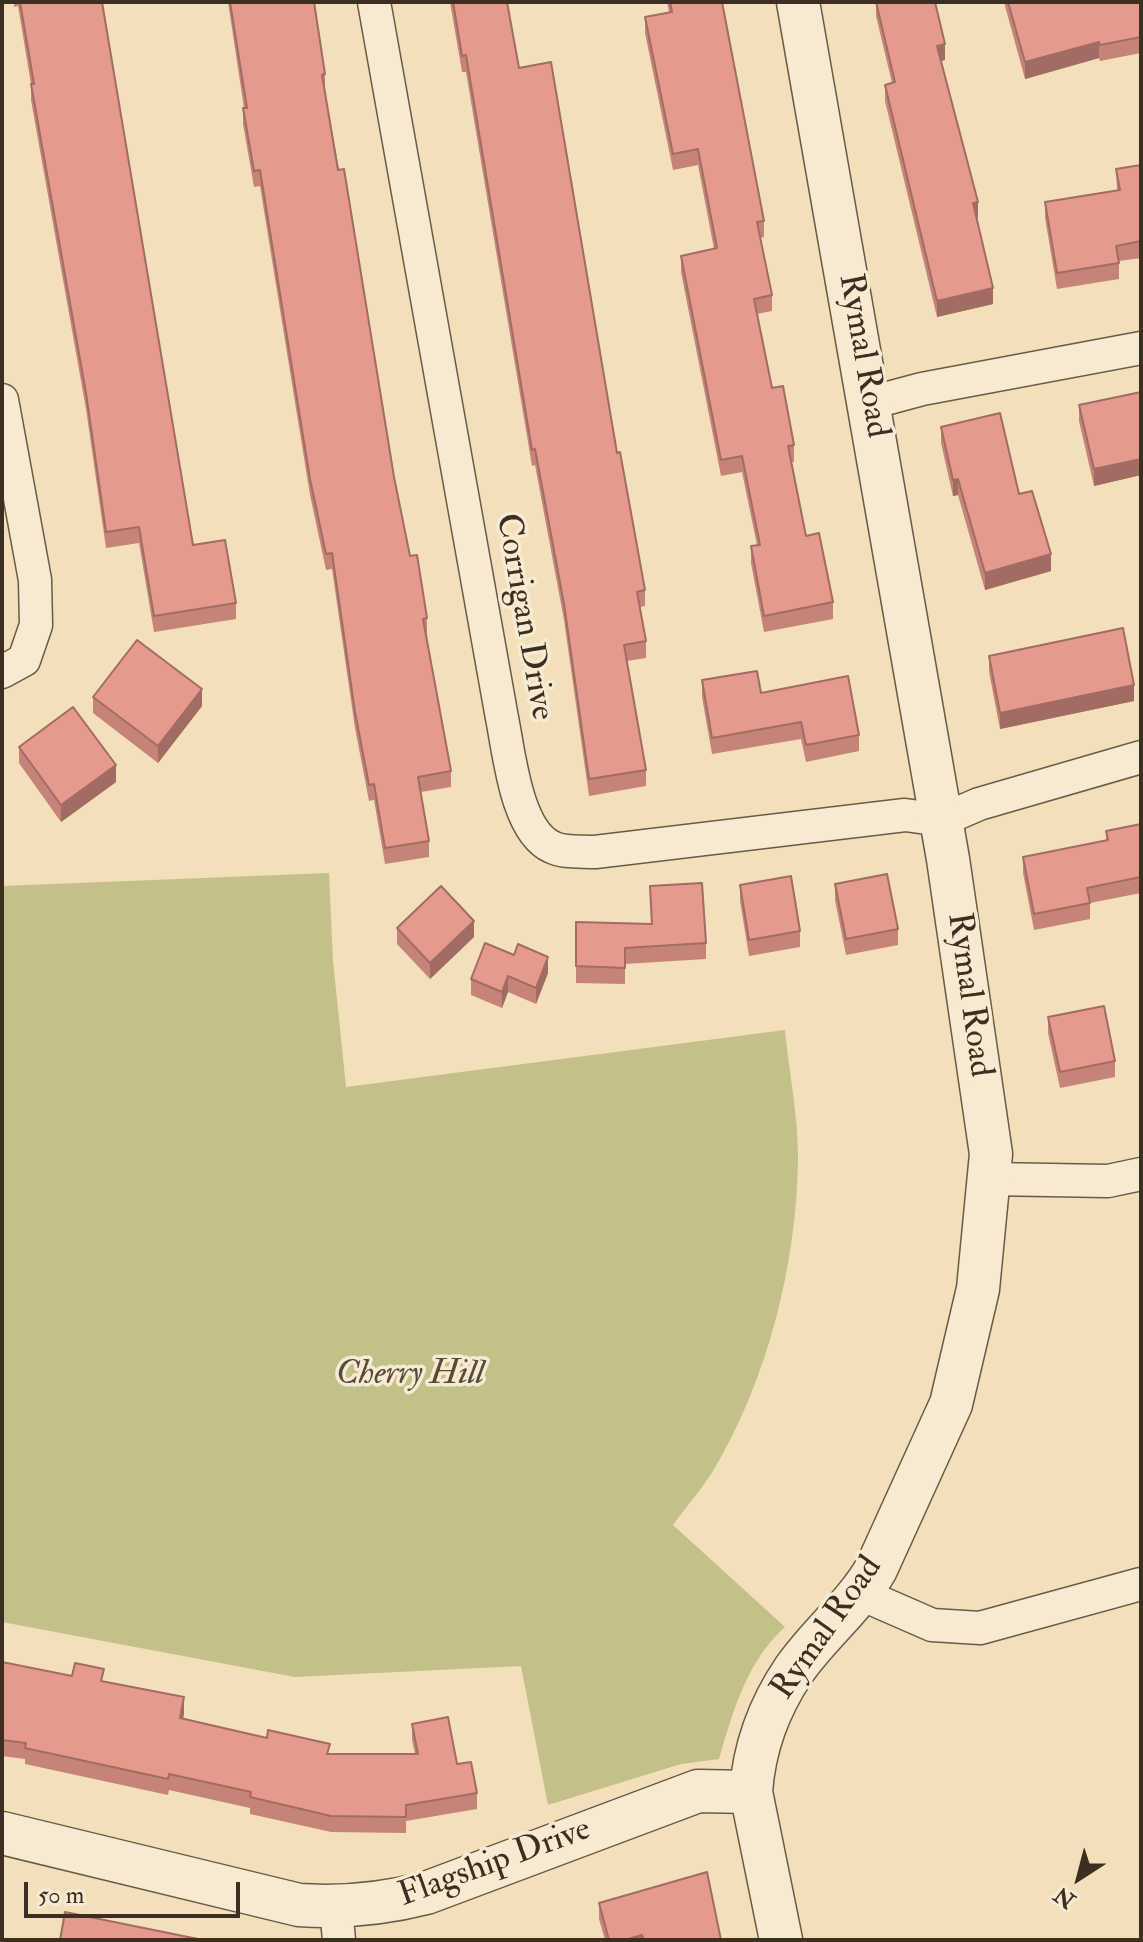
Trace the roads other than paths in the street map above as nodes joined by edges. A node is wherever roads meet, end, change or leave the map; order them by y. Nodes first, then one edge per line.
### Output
1 (374, 2) edge
2 (798, 2) edge
3 (1141, 348) edge
4 (2, 400) edge
5 (870, 403) junction
6 (2, 672) edge
7 (1141, 757) edge
8 (942, 820) junction
9 (1141, 1174) edge
10 (989, 1179) junction
11 (1141, 1584) edge
12 (861, 1594) junction
13 (751, 1792) junction
14 (2, 1833) edge
15 (337, 1924) edge
16 (781, 1940) edge

1 - 8 street, Corrigan Drive
2 - 5 street, Rymal Road
3 - 5 street
4 - 6 street
5 - 8 street, Rymal Road
7 - 8 street
8 - 10 street, Rymal Road
9 - 10 street
10 - 12 street, Rymal Road
11 - 12 street
12 - 13 street, Rymal Road
13 - 15 street, Flagship Drive
13 - 16 street, Rymal Road
14 - 15 street, Flagship Drive

